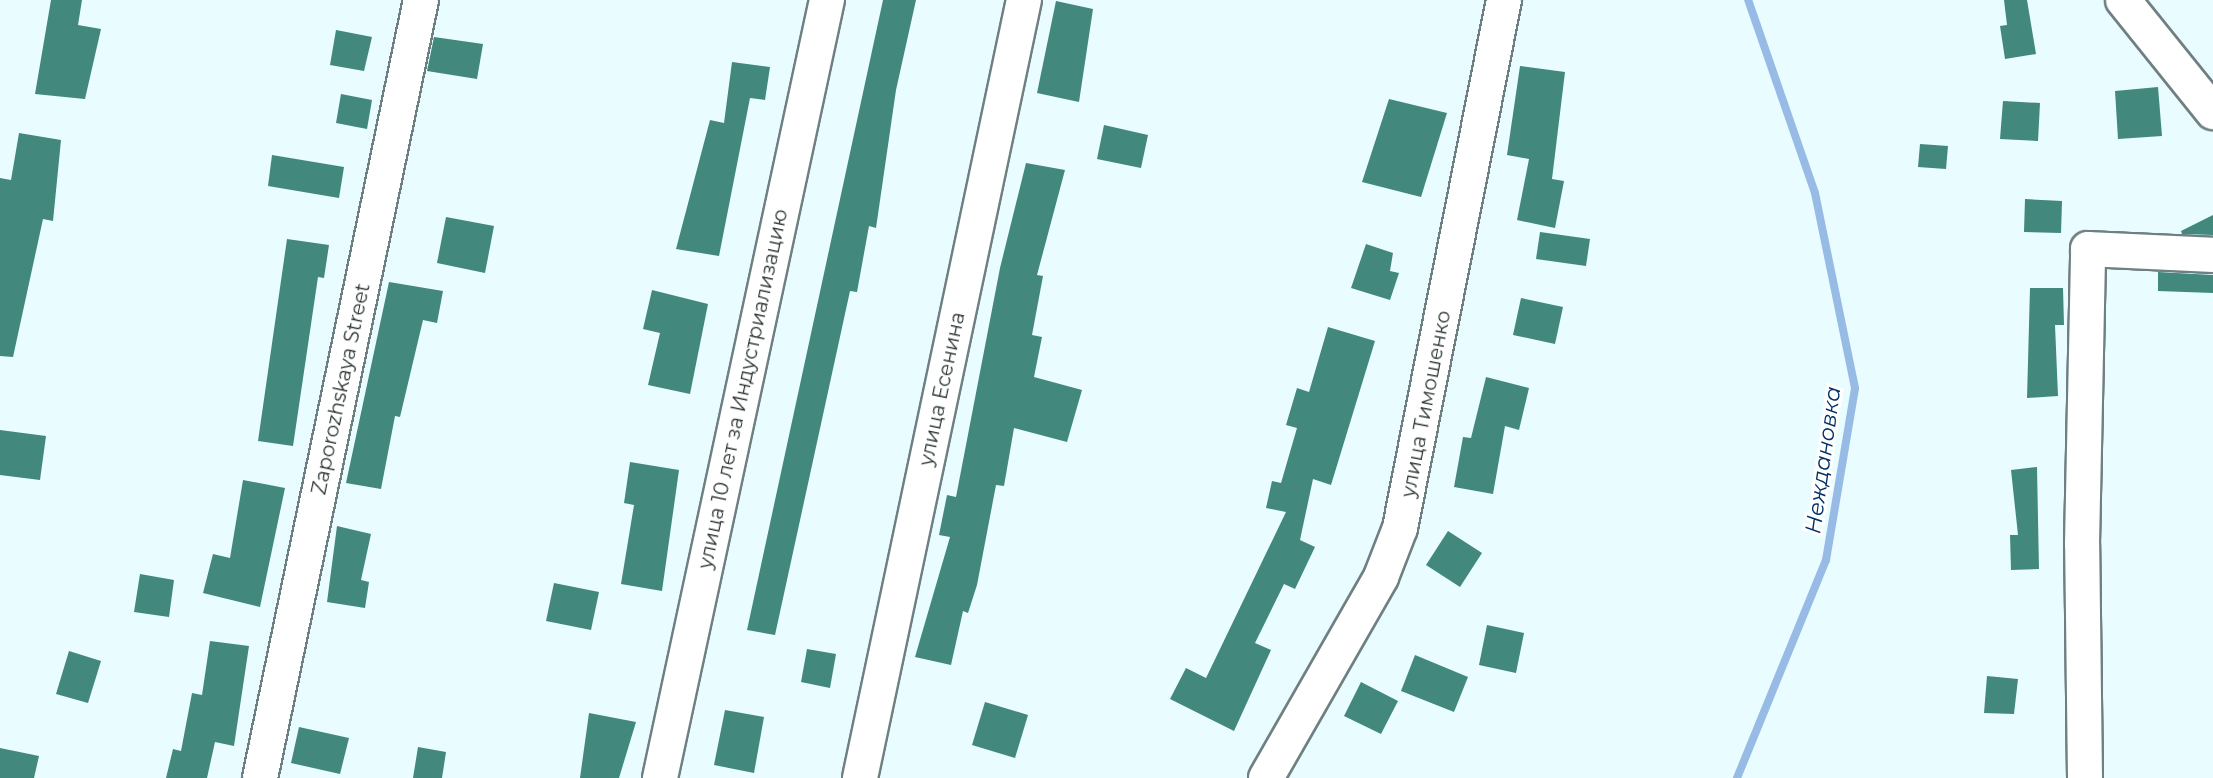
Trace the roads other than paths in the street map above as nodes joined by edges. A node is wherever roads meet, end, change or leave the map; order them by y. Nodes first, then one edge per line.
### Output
1 (421, 0) edge
2 (827, 0) edge
3 (1024, 0) edge
4 (1504, 0) edge
5 (2123, 0) edge
6 (2213, 112) edge
7 (2213, 255) edge
8 (260, 778) edge
9 (660, 778) edge
10 (860, 778) edge
11 (1266, 778) edge
12 (2085, 778) edge

1 - 8 street, Zaporozhskaya Street
2 - 9 street, улица 10 лет за Индустриализацию
3 - 10 street, улица Есенина
4 - 11 street, улица Тимошенко
5 - 6 street
7 - 12 street

